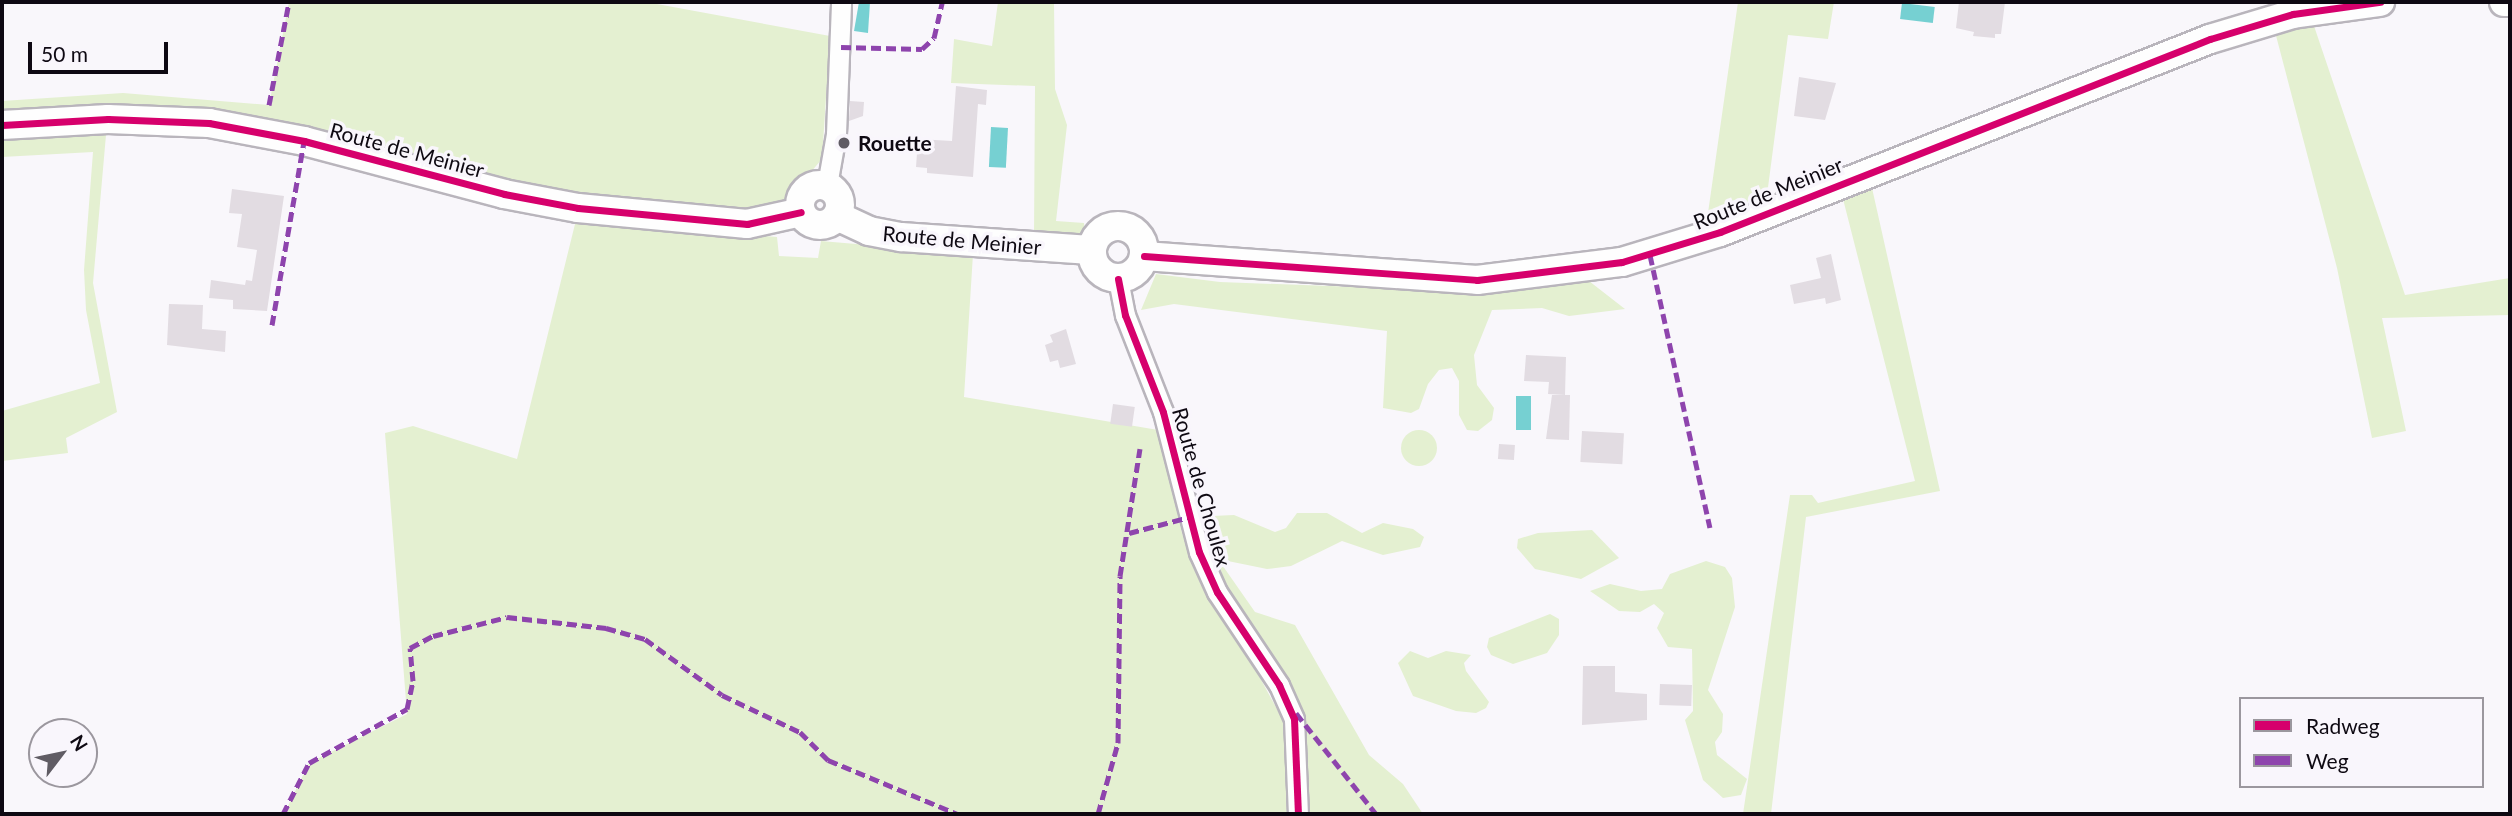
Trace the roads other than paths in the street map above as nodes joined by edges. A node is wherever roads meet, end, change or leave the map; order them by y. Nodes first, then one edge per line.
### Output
1 (841, 2) edge
2 (2380, 2) edge
3 (2504, 2) edge
4 (2510, 2) edge
5 (2, 125) edge
6 (827, 186) junction
7 (801, 212) junction
8 (837, 216) junction
9 (1091, 250) junction
10 (1144, 256) junction
11 (1118, 279) junction
12 (1298, 814) edge

1 - 6 street
2 - 10 street, Route de Meinier
3 - 4 street
5 - 7 street, Route de Meinier
6 - 7 street
6 - 8 street
7 - 8 street
8 - 9 street, Route de Meinier
9 - 10 street
9 - 11 street
10 - 11 street
11 - 12 street, Route de Choulex

